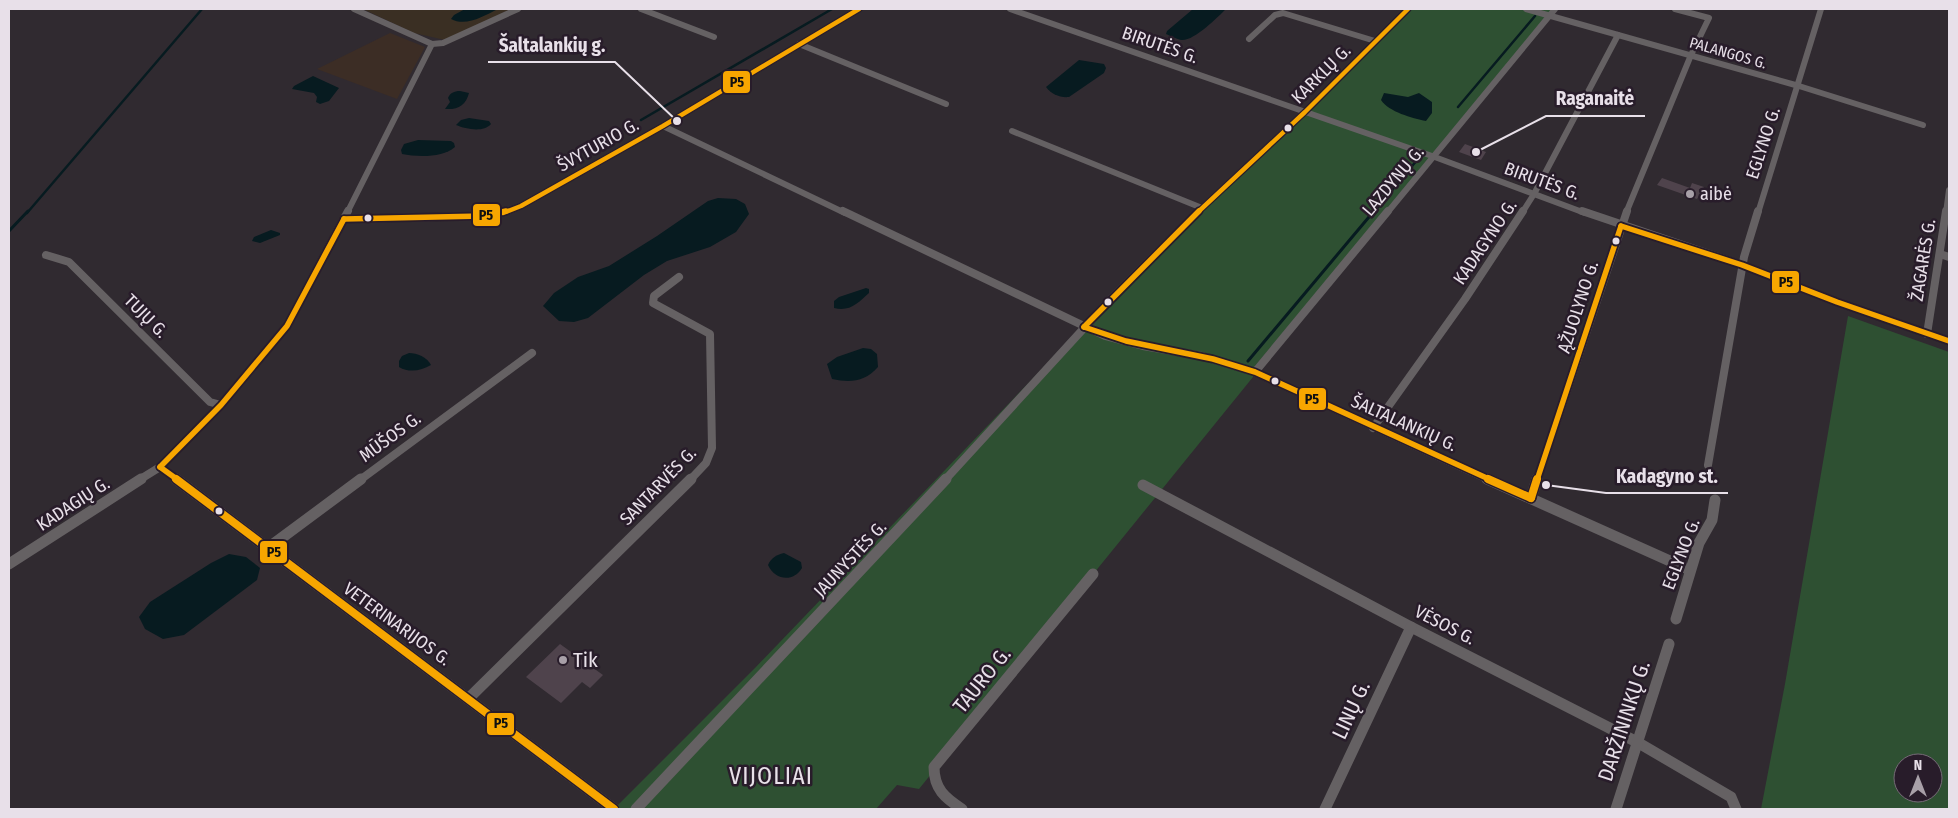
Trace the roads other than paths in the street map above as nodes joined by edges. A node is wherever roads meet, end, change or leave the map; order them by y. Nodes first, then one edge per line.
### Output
1 (354, 9) edge
2 (518, 9) edge
3 (641, 9) edge
4 (859, 9) edge
5 (1010, 9) edge
6 (1408, 9) edge
7 (1526, 9) edge
8 (1555, 9) edge
9 (1675, 9) edge
10 (1822, 9) edge
11 (1549, 15) junction
12 (1618, 35) junction
13 (714, 37) dead end
14 (1249, 39) dead end
15 (1375, 41) junction
16 (432, 44) junction
17 (798, 44) junction
18 (1691, 56) junction
19 (1799, 86) junction
20 (946, 104) dead end
21 (1305, 112) junction
22 (663, 126) junction
23 (1923, 126) dead end
24 (1012, 130) dead end
25 (1432, 156) junction
26 (1949, 190) edge
27 (1534, 194) junction
28 (1202, 208) junction
29 (344, 219) junction
30 (1621, 226) junction
31 (1940, 254) junction
32 (46, 255) dead end
33 (1949, 257) edge
34 (1742, 265) junction
35 (679, 277) dead end
36 (1084, 327) junction
37 (1928, 334) junction
38 (1949, 342) edge
39 (532, 353) dead end
40 (1255, 372) junction
41 (221, 404) junction
42 (1373, 428) junction
43 (1708, 466) dead end
44 (160, 467) junction
45 (1143, 485) dead end
46 (1531, 498) junction
47 (1715, 500) dead end
48 (268, 548) junction
49 (9, 564) edge
50 (1690, 570) junction
51 (1093, 574) dead end
52 (1676, 618) dead end
53 (1411, 627) junction
54 (1669, 644) dead end
55 (468, 698) junction
56 (1637, 742) junction
57 (614, 809) edge
58 (636, 809) edge
59 (962, 809) edge
60 (1325, 809) edge
61 (1616, 809) edge
62 (1736, 809) edge

1 - 16 street
2 - 16 street
3 - 13 street
4 - 17 street, ŠVYTURIO G.
5 - 21 street, BIRUTĖS G.
6 - 15 street, KARKLŲ G.
7 - 11 street, PALANGOS G.
8 - 11 street, LAZDYNŲ G.
9 - 18 street, ĄŽUOLYNO G.
10 - 19 street, EGLYNO G.
11 - 12 street, PALANGOS G.
11 - 25 street, LAZDYNŲ G.
12 - 18 street, PALANGOS G.
12 - 27 street, KADAGYNO G.
14 - 15 street
15 - 21 street, KARKLŲ G.
16 - 29 street, KADAGIŲ G.
17 - 20 street
17 - 22 street, ŠVYTURIO G.
18 - 19 street, PALANGOS G.
18 - 30 street, ĄŽUOLYNO G.
19 - 23 street, PALANGOS G.
19 - 34 street, EGLYNO G.
21 - 25 street, BIRUTĖS G.
21 - 28 street, KARKLŲ G.
22 - 29 street, ŠVYTURIO G.
22 - 36 street, ŠALTALANKIŲ G.
24 - 28 street
25 - 27 street, BIRUTĖS G.
25 - 40 street, LAZDYNŲ G.
26 - 31 street, ŽAGARĖS G.
27 - 30 street, BIRUTĖS G.
27 - 42 street, KADAGYNO G.
28 - 36 street, KARKLŲ G.
29 - 41 street, KADAGIŲ G.
30 - 34 street, BIRUTĖS G.
30 - 46 street, ĄŽUOLYNO G.
31 - 33 street
31 - 37 street, ŽAGARĖS G.
32 - 41 street, TUJŲ G.
34 - 37 street, BIRUTĖS G.
34 - 43 street, EGLYNO G.
35 - 55 street, SANTARVĖS G.
36 - 40 street, ŠALTALANKIŲ G.
36 - 58 street, JAUNYSTĖS G.
37 - 38 street, BIRUTĖS G.
39 - 48 street, MŪŠOS G.
40 - 42 street, ŠALTALANKIŲ G.
41 - 44 street, KADAGIŲ G.
42 - 46 street, ŠALTALANKIŲ G.
44 - 48 street, VETERINARIJOS G.
44 - 49 street, KADAGIŲ G.
45 - 53 street, VĖSOS G.
46 - 50 street, ŠALTALANKIŲ G.
47 - 50 street, EGLYNO G.
48 - 55 street, VETERINARIJOS G.
50 - 52 street, EGLYNO G.
51 - 59 street, TAURO G.
53 - 56 street, VĖSOS G.
53 - 60 street, LINŲ G.
54 - 56 street, DARŽININKŲ G.
55 - 57 street, VETERINARIJOS G.
56 - 61 street, DARŽININKŲ G.
56 - 62 street, VĖSOS G.

